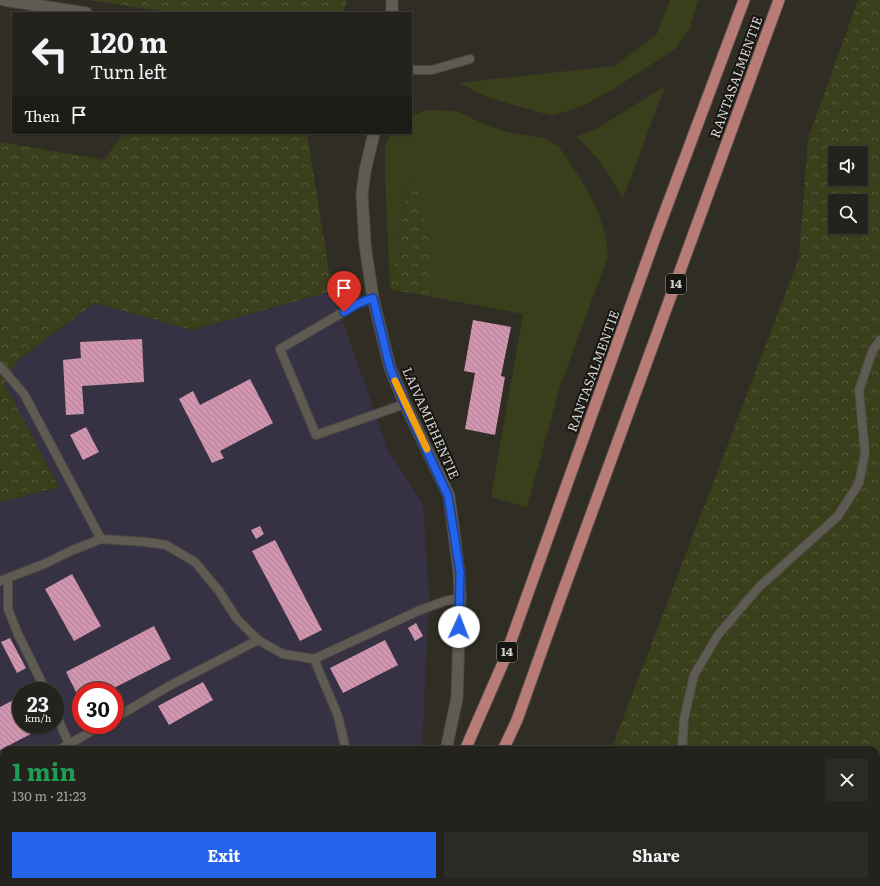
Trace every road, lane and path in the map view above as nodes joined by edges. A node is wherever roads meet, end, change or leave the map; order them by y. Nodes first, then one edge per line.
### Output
1 (4, 0) edge
2 (392, 0) edge
3 (744, 0) edge
4 (779, 0) edge
5 (80, 12) edge
6 (392, 12) edge
7 (470, 59) dead end
8 (412, 70) edge
9 (374, 134) edge
10 (373, 298) junction
11 (880, 340) edge
12 (0, 366) edge
13 (405, 404) junction
14 (101, 539) junction
15 (4, 580) edge
16 (460, 598) junction
17 (258, 640) junction
18 (314, 659) junction
19 (42, 682) edge
20 (124, 713) edge
21 (64, 733) edge
22 (86, 734) edge
23 (69, 744) junction
24 (66, 746) edge
25 (345, 746) edge
26 (447, 746) edge
27 (467, 746) edge
28 (505, 746) edge
29 (682, 746) edge

1 - 5 street
2 - 6 street
3 - 27 highway, RANTASALMENTIE / 14
4 - 28 highway, RANTASALMENTIE / 14
7 - 8 lane
9 - 10 street, LAIVAMIEHENTIE
10 - 13 street, LAIVAMIEHENTIE
10 - 13 lane
11 - 29 lane
12 - 14 lane
13 - 16 street, LAIVAMIEHENTIE
14 - 15 lane
14 - 17 lane
15 - 19 lane
16 - 18 lane
16 - 26 street, LAIVAMIEHENTIE
17 - 18 lane
17 - 20 lane
18 - 25 lane
21 - 23 lane
22 - 23 lane
23 - 24 lane

